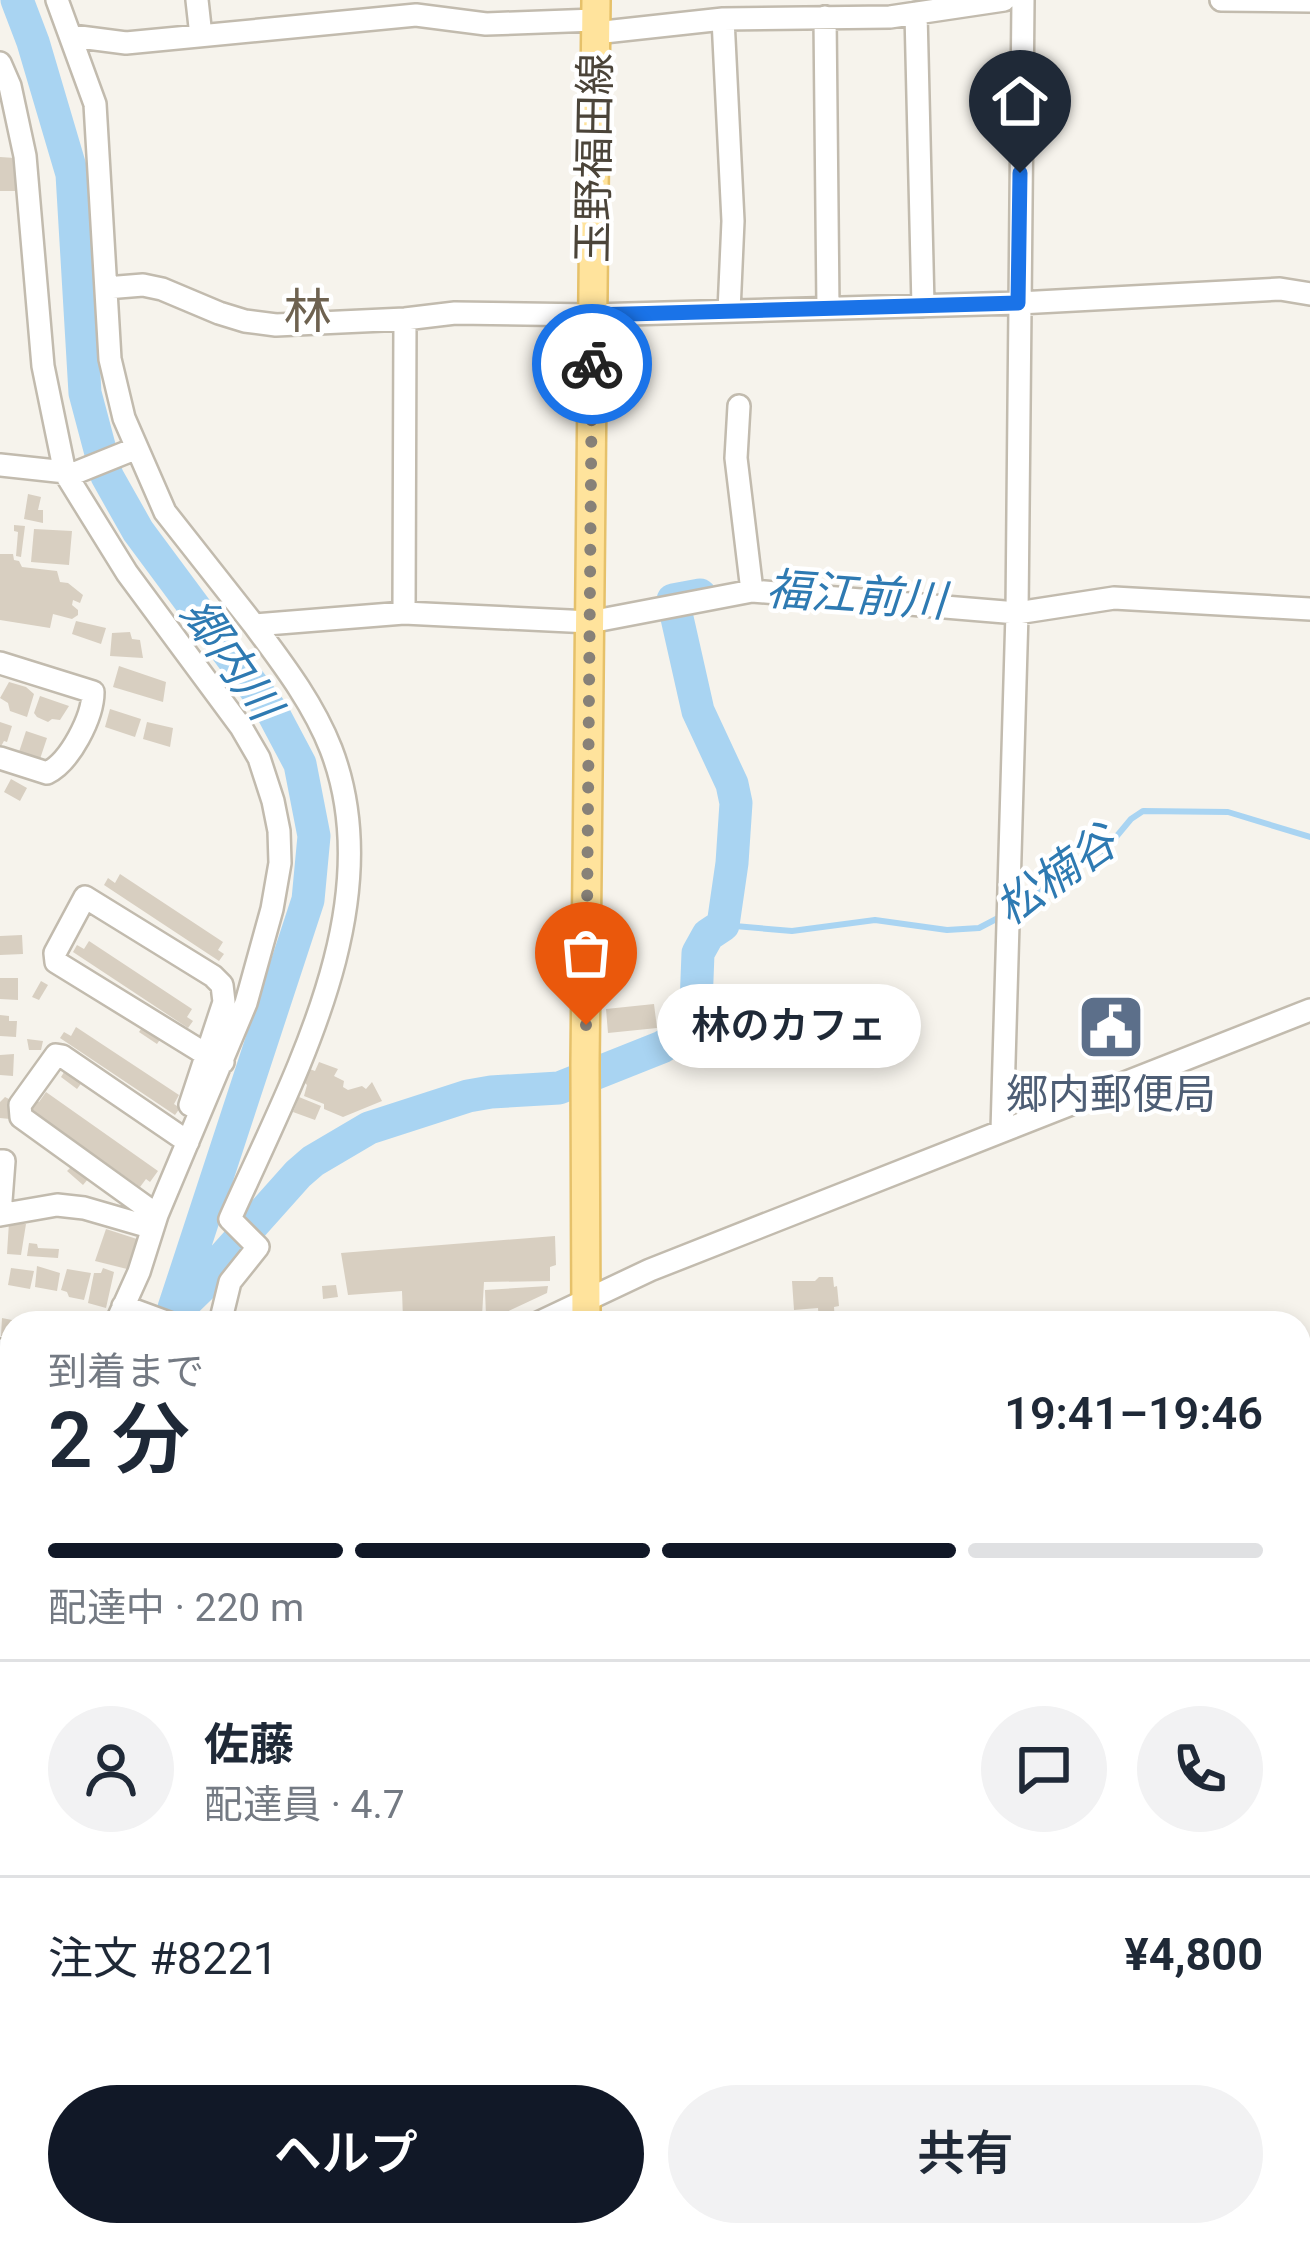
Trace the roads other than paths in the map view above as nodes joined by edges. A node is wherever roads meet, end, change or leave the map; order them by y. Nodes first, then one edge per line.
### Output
1 (56, 0) edge
2 (197, 0) edge
3 (1004, 0) edge
4 (1023, 0) edge
5 (1221, 0) edge
6 (1310, 1) edge
7 (916, 14) junction
8 (825, 17) junction
9 (596, 18) edge
10 (723, 19) junction
11 (72, 36) junction
12 (201, 36) junction
13 (0, 63) edge
14 (106, 287) junction
15 (1310, 294) edge
16 (1018, 303) junction
17 (923, 306) junction
18 (828, 308) junction
19 (729, 311) junction
20 (592, 315) junction
21 (405, 319) junction
22 (739, 406) dead end
23 (134, 449) junction
24 (0, 465) edge
25 (70, 473) junction
26 (752, 591) junction
27 (1310, 609) edge
28 (404, 613) junction
29 (1017, 613) junction
30 (590, 622) junction
31 (254, 625) junction
32 (0, 663) edge
33 (0, 758) edge
34 (1310, 1010) edge
35 (215, 1059) junction
36 (1001, 1131) junction
37 (184, 1138) junction
38 (0, 1161) edge
39 (0, 1215) edge
40 (153, 1218) junction
41 (125, 1311) edge
42 (223, 1311) edge
43 (586, 1311) edge

1 - 11 street
2 - 12 street
3 - 7 street
4 - 16 street
5 - 6 street
7 - 8 street
7 - 17 street
8 - 10 street
8 - 18 street
9 - 10 street
9 - 12 street
9 - 20 main road, 玉野福田線
10 - 19 street
11 - 12 street
11 - 14 street
13 - 25 street
14 - 21 street
14 - 23 street
15 - 16 street
16 - 17 street
16 - 29 street
17 - 18 street
18 - 19 street
19 - 20 street
20 - 21 street
20 - 30 main road, 玉野福田線
21 - 28 street
22 - 26 street
23 - 25 street
23 - 31 street
24 - 25 street
25 - 35 street
26 - 29 street
26 - 30 street
27 - 29 street
28 - 30 street
28 - 31 street
29 - 36 street
30 - 43 main road, 玉野福田線
31 - 42 street
32 - 33 street
34 - 36 street
35 - 35 street
35 - 37 street
36 - 43 street
37 - 40 street
37 - 40 street
38 - 39 street
39 - 40 street
40 - 41 street

